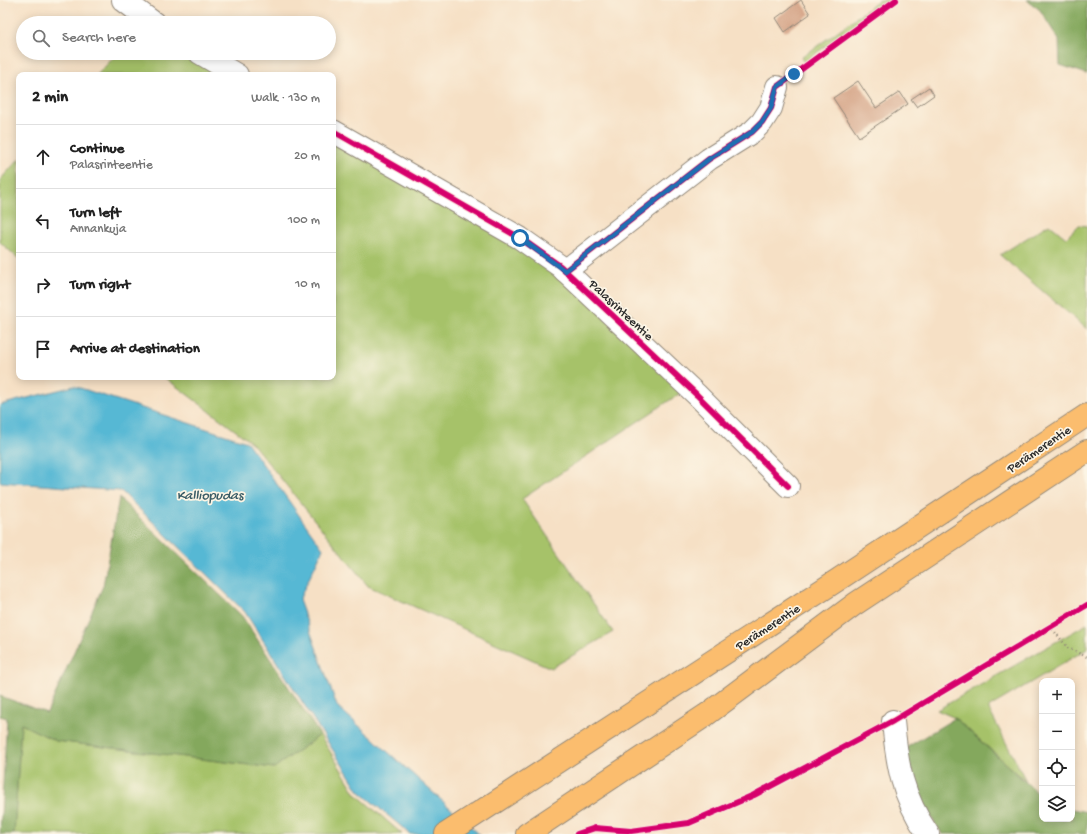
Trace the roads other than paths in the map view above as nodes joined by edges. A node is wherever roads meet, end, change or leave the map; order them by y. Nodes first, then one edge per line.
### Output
1 (123, 0) edge
2 (145, 16) edge
3 (212, 60) edge
4 (232, 72) edge
5 (777, 87) dead end
6 (336, 133) edge
7 (565, 271) junction
8 (1087, 415) edge
9 (1087, 451) edge
10 (788, 486) dead end
11 (893, 721) dead end
12 (536, 828) edge
13 (446, 834) edge
14 (928, 834) edge

1 - 2 street
3 - 4 street
5 - 7 street
6 - 7 street, Palasrinteentie
7 - 10 street, Palasrinteentie
8 - 13 highway, Perämerentie
9 - 12 highway
11 - 14 street

